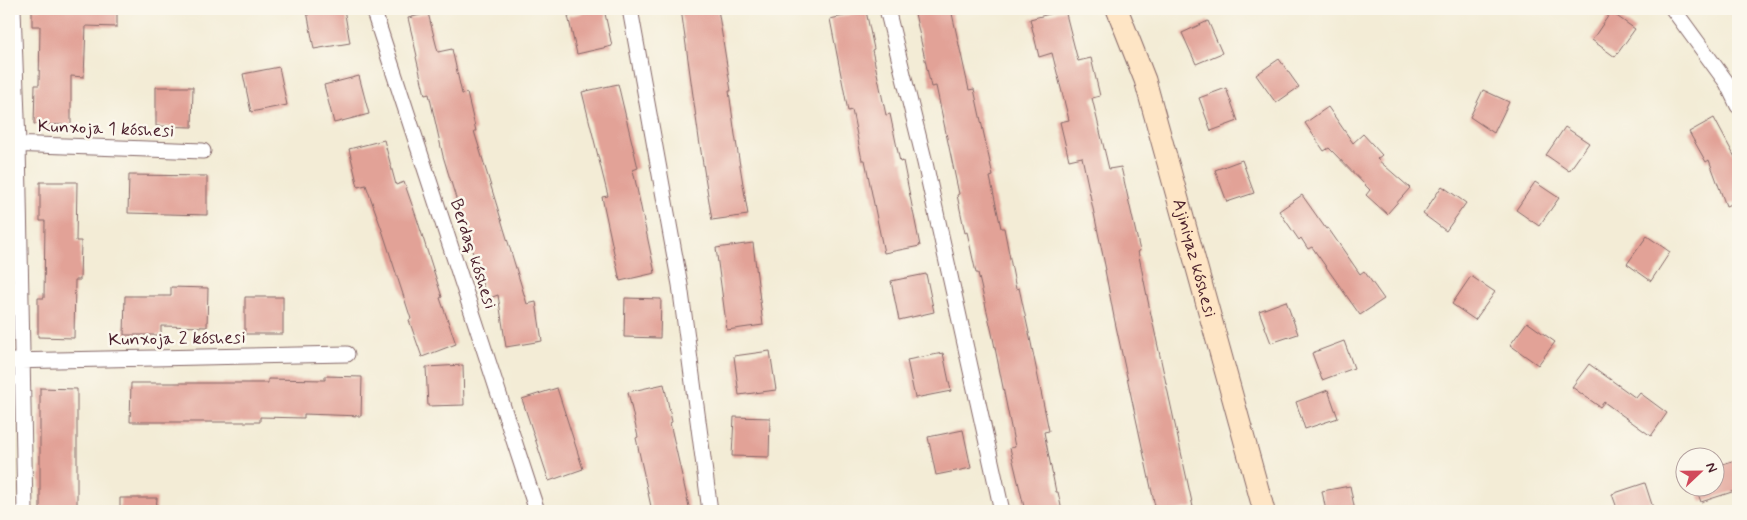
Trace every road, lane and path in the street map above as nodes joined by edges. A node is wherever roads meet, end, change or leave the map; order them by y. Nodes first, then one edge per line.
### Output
1 (12, 9) edge
2 (373, 9) edge
3 (630, 9) edge
4 (887, 9) edge
5 (1116, 9) edge
6 (1673, 9) edge
7 (1738, 106) edge
8 (13, 144) edge
9 (203, 151) dead end
10 (346, 354) dead end
11 (16, 361) edge
12 (25, 511) edge
13 (537, 511) edge
14 (710, 511) edge
15 (1002, 511) edge
16 (1264, 511) edge

1 - 8 street
2 - 13 street, Berdaq kóshesi
3 - 14 street
4 - 15 street
5 - 16 street, Ajiniyaz kóshesi
6 - 7 street
8 - 9 street, Kunxoja 1 kóshesi
8 - 11 street
10 - 11 street, Kunxoja 2 kóshesi
11 - 12 street

